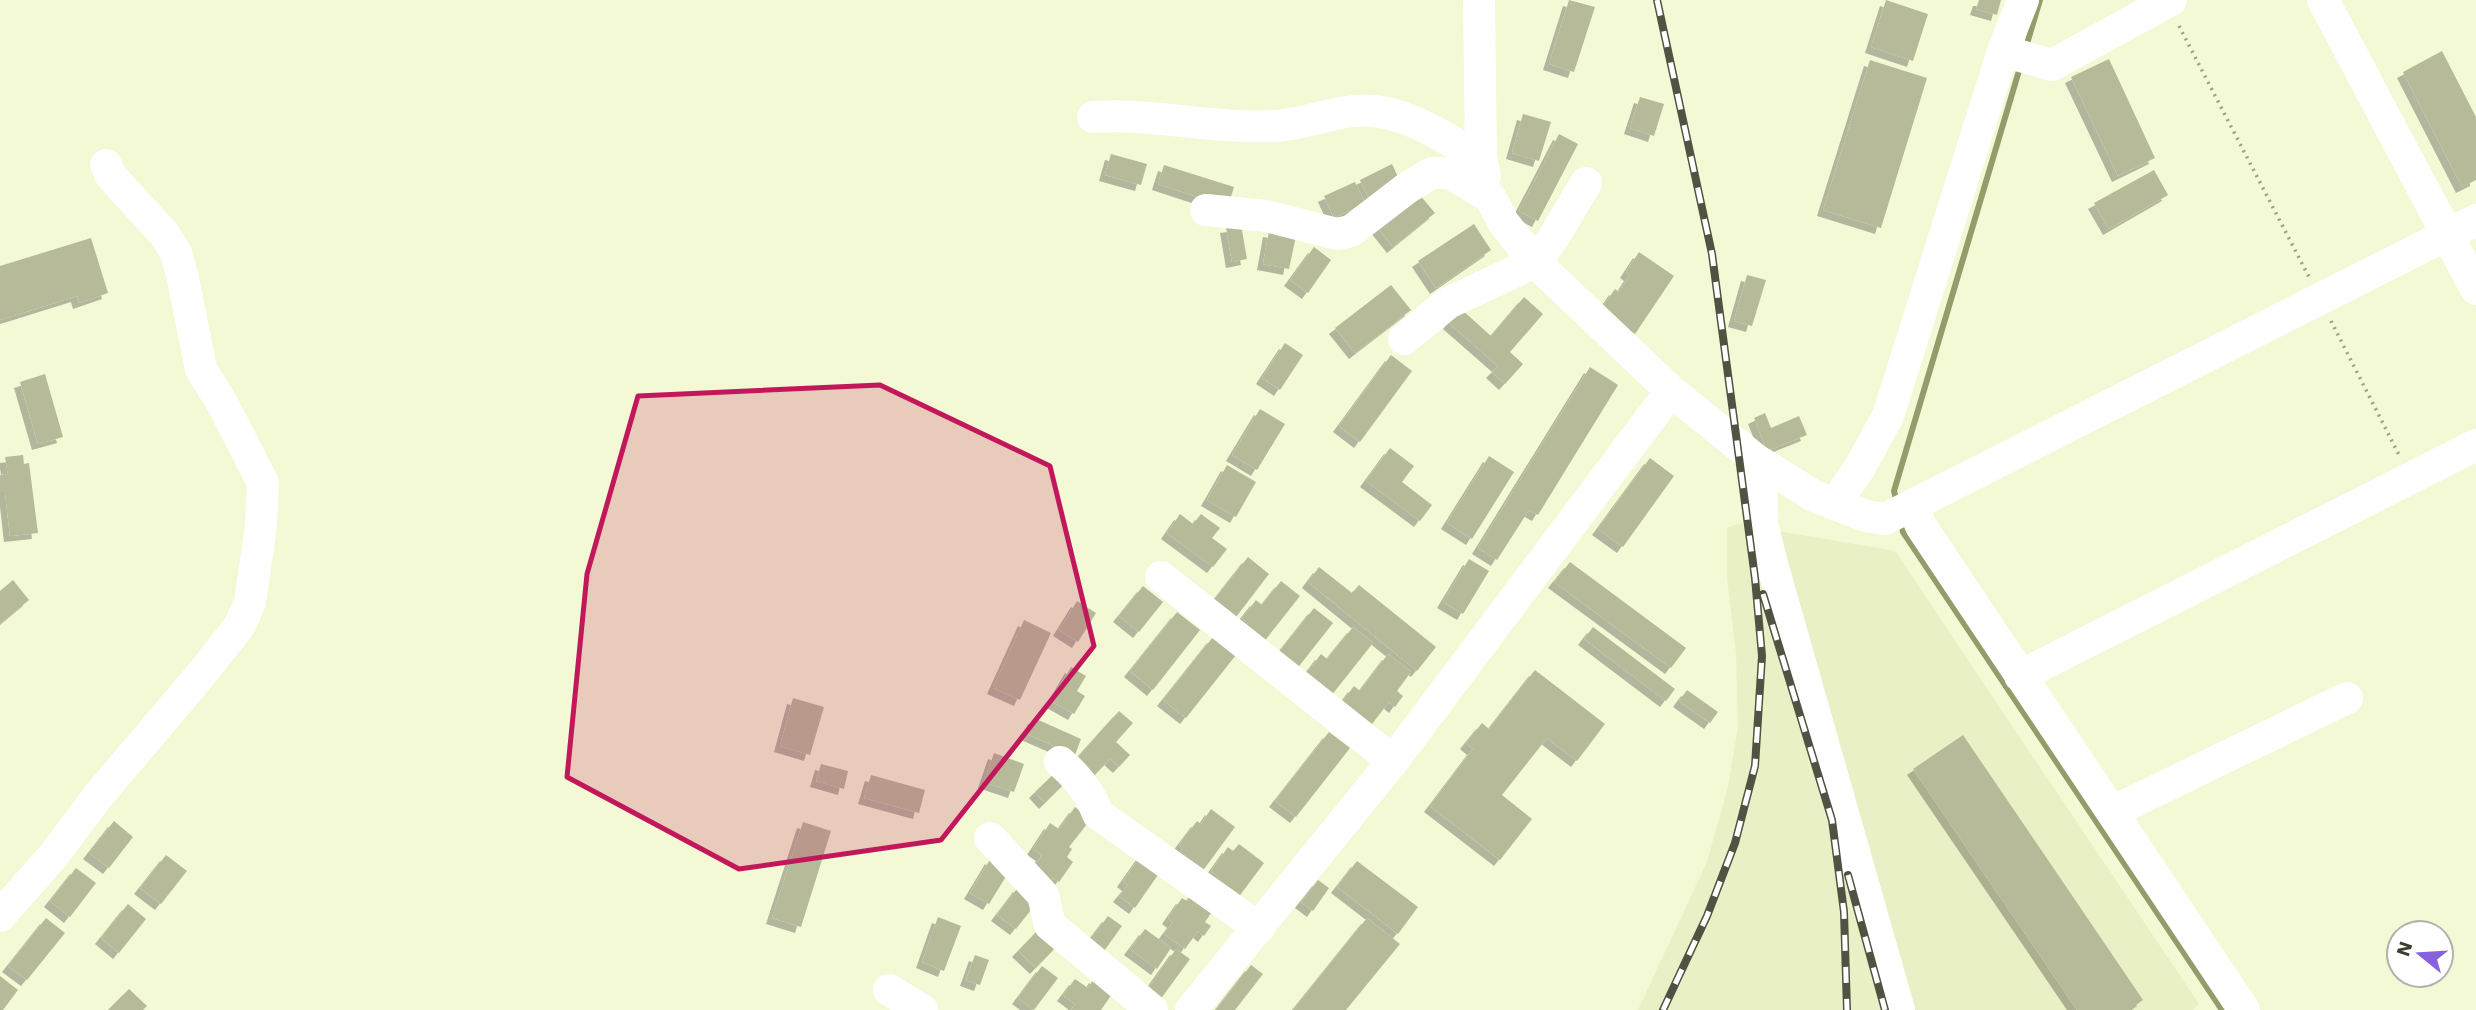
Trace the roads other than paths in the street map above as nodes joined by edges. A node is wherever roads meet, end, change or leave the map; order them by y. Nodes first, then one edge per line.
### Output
1 (1479, 0) edge
2 (2023, 0) edge
3 (2323, 0) edge
4 (2169, 1) edge
5 (2027, 58) junction
6 (1093, 117) dead end
7 (1481, 158) junction
8 (106, 165) dead end
9 (1586, 183) dead end
10 (1490, 197) junction
11 (1206, 210) dead end
12 (2476, 220) edge
13 (2446, 235) junction
14 (1535, 262) junction
15 (2476, 289) edge
16 (1404, 339) dead end
17 (1671, 391) junction
18 (2476, 445) edge
19 (1758, 461) junction
20 (1835, 504) junction
21 (1901, 511) junction
22 (1161, 578) dead end
23 (2020, 676) junction
24 (2347, 698) dead end
25 (1393, 761) junction
26 (1060, 762) dead end
27 (2112, 812) junction
28 (990, 838) dead end
29 (0, 916) edge
30 (1259, 928) junction
31 (889, 990) dead end
32 (922, 1010) edge
33 (1152, 1010) edge
34 (1191, 1010) edge
35 (1899, 1010) edge
36 (2244, 1010) edge

1 - 7 street
2 - 5 street
3 - 13 street
4 - 5 street
5 - 20 street
6 - 7 street
7 - 10 street
8 - 29 street
9 - 14 street
10 - 11 street
10 - 14 street
12 - 13 street
13 - 15 street
13 - 21 street
14 - 16 street
14 - 17 street
17 - 19 street
17 - 25 street
18 - 23 street
19 - 20 street
19 - 35 street
20 - 21 street
21 - 23 street
22 - 25 street
23 - 27 street
24 - 27 street
25 - 30 street
26 - 30 street
27 - 36 street
28 - 33 street
30 - 34 street
31 - 32 street

